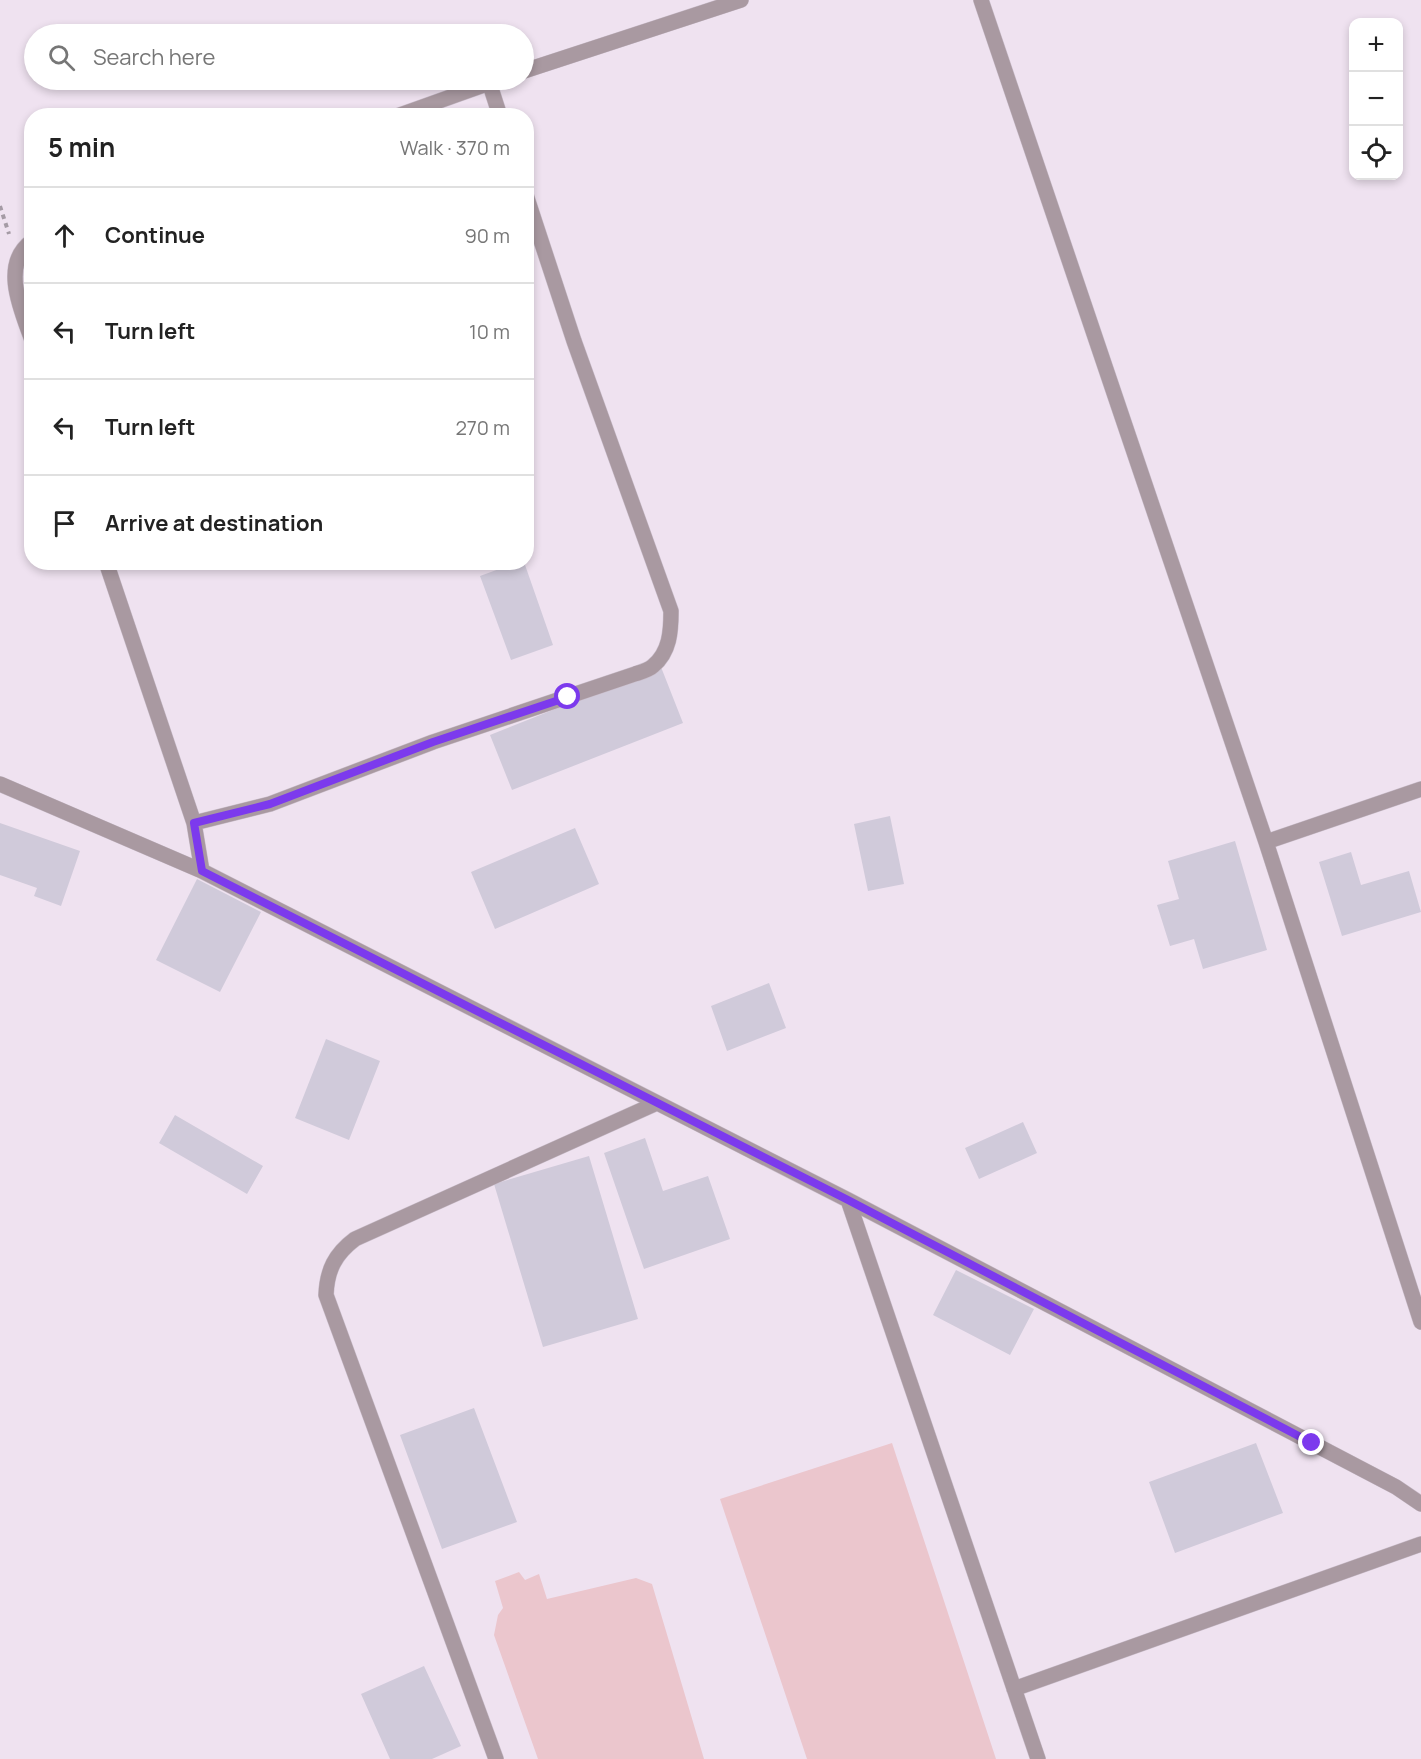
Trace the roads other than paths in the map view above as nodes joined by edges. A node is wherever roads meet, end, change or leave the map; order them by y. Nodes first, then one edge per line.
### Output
1 (741, 0) edge
2 (981, 0) edge
3 (534, 68) edge
4 (468, 90) edge
5 (495, 90) edge
6 (419, 108) edge
7 (498, 108) edge
8 (534, 219) edge
9 (24, 246) edge
10 (24, 317) edge
11 (109, 570) edge
12 (0, 784) edge
13 (1421, 789) edge
14 (194, 823) junction
15 (1266, 842) junction
16 (202, 871) junction
17 (657, 1103) junction
18 (848, 1200) junction
19 (1421, 1322) edge
20 (1421, 1504) edge
21 (1421, 1544) edge
22 (1014, 1689) junction
23 (496, 1759) edge
24 (1038, 1759) edge

1 - 3 street
2 - 15 street
4 - 6 street
5 - 7 street
8 - 14 street
9 - 10 street
11 - 14 street
12 - 16 street
13 - 15 street
14 - 16 street
15 - 19 street
16 - 17 street
17 - 18 street
17 - 23 street
18 - 20 street
18 - 22 street
21 - 22 street
22 - 24 street

